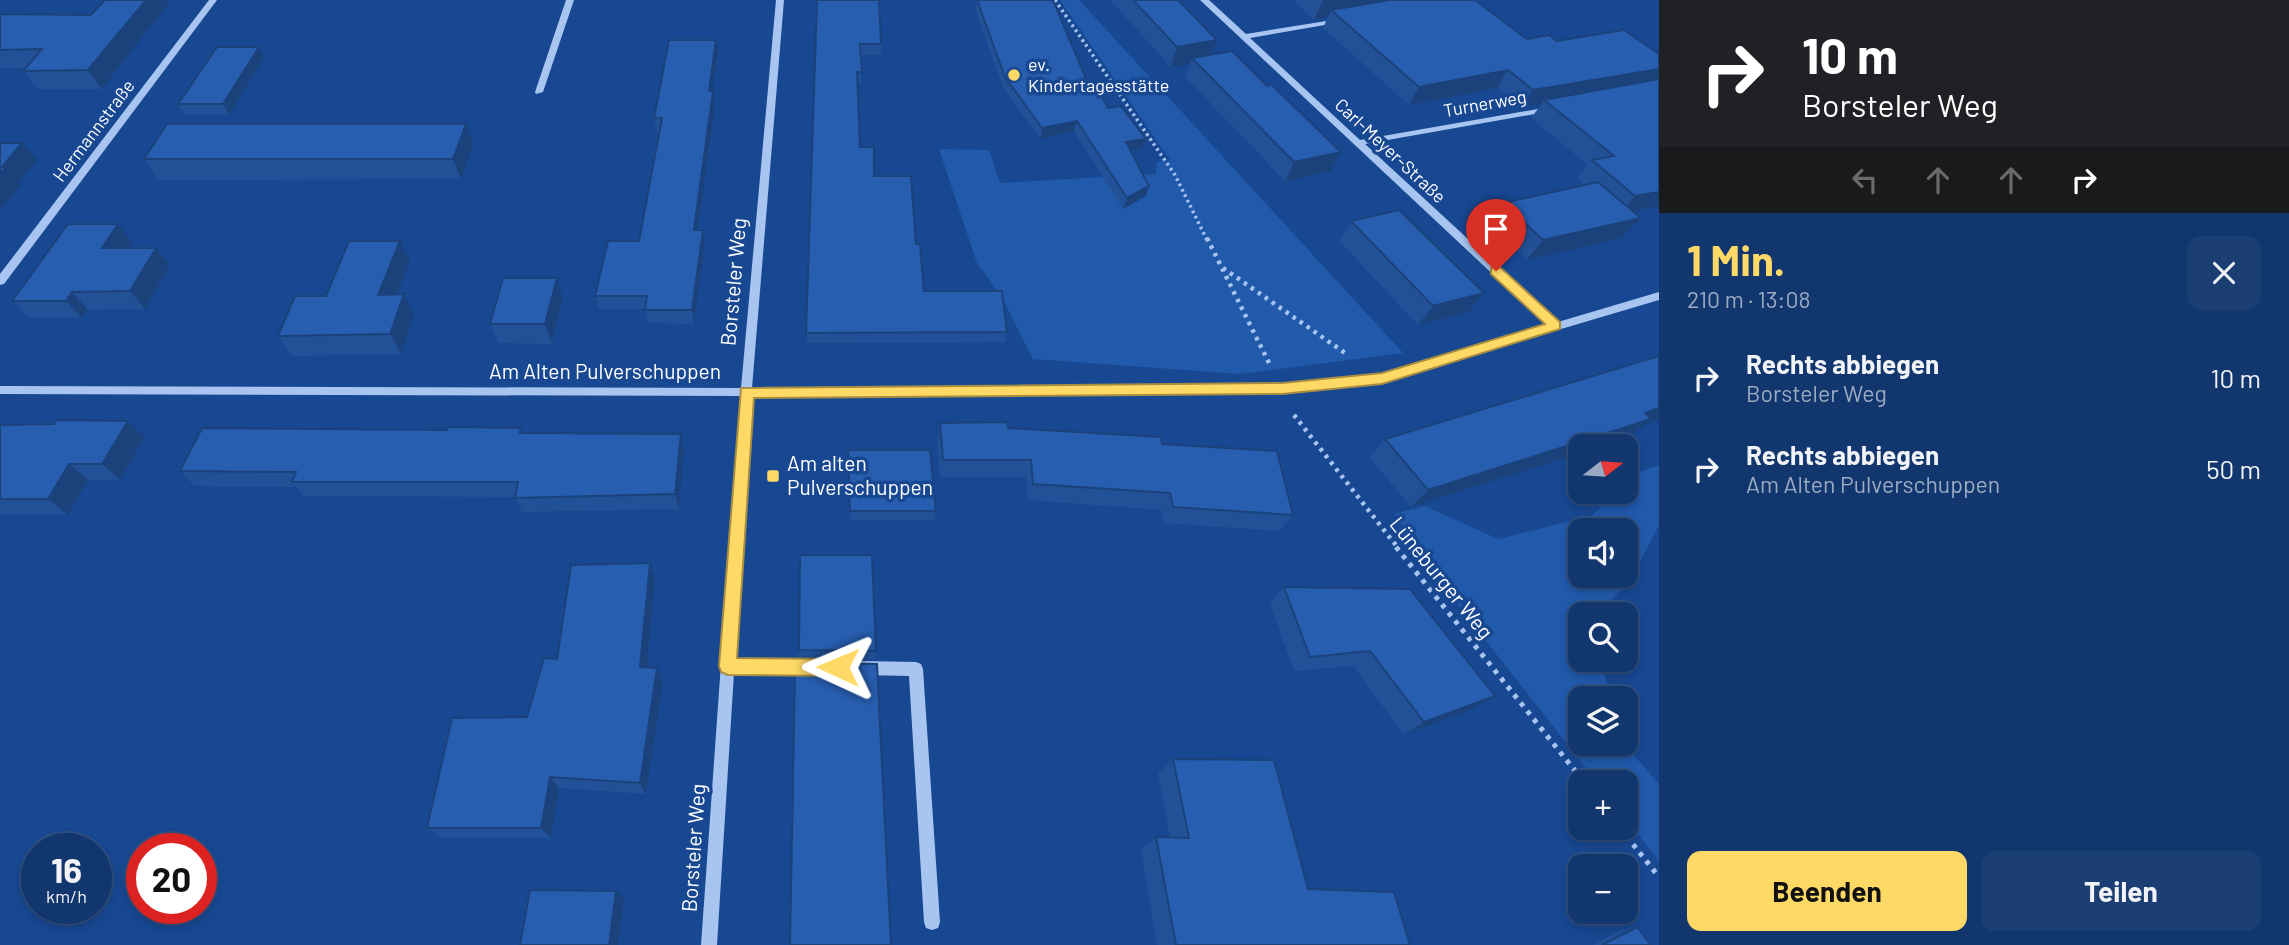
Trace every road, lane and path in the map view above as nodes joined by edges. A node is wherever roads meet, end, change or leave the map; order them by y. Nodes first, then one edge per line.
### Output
1 (213, 0) edge
2 (570, 0) edge
3 (780, 0) edge
4 (1055, 0) edge
5 (1204, 0) edge
6 (1350, 19) edge
7 (1244, 37) junction
8 (539, 92) dead end
9 (1563, 106) edge
10 (1358, 143) junction
11 (1223, 267) junction
12 (0, 281) edge
13 (1659, 296) edge
14 (1555, 326) junction
15 (1382, 378) junction
16 (1282, 388) junction
17 (0, 390) edge
18 (747, 392) junction
19 (728, 666) junction
20 (825, 667) edge
21 (851, 668) edge
22 (1574, 770) edge
23 (1630, 840) edge
24 (1659, 877) edge
25 (932, 922) dead end
26 (709, 945) edge

1 - 12 street, Hermannstraße
2 - 8 street
3 - 18 street, Borsteler Weg
4 - 11 path, Lüneburger Weg
5 - 7 street, Carl-Meyer-Straße
6 - 7 street
7 - 10 street, Carl-Meyer-Straße
9 - 10 street, Turnerweg
10 - 14 street, Carl-Meyer-Straße
11 - 15 path
11 - 16 path, Lüneburger Weg
13 - 14 street, Am Alten Pulverschuppen
14 - 15 street, Am Alten Pulverschuppen
15 - 16 street, Am Alten Pulverschuppen
16 - 18 street, Am Alten Pulverschuppen
16 - 22 path, Lüneburger Weg
17 - 18 street, Am Alten Pulverschuppen
18 - 19 street, Borsteler Weg
19 - 20 street
19 - 26 street, Borsteler Weg
21 - 25 street
23 - 24 path

